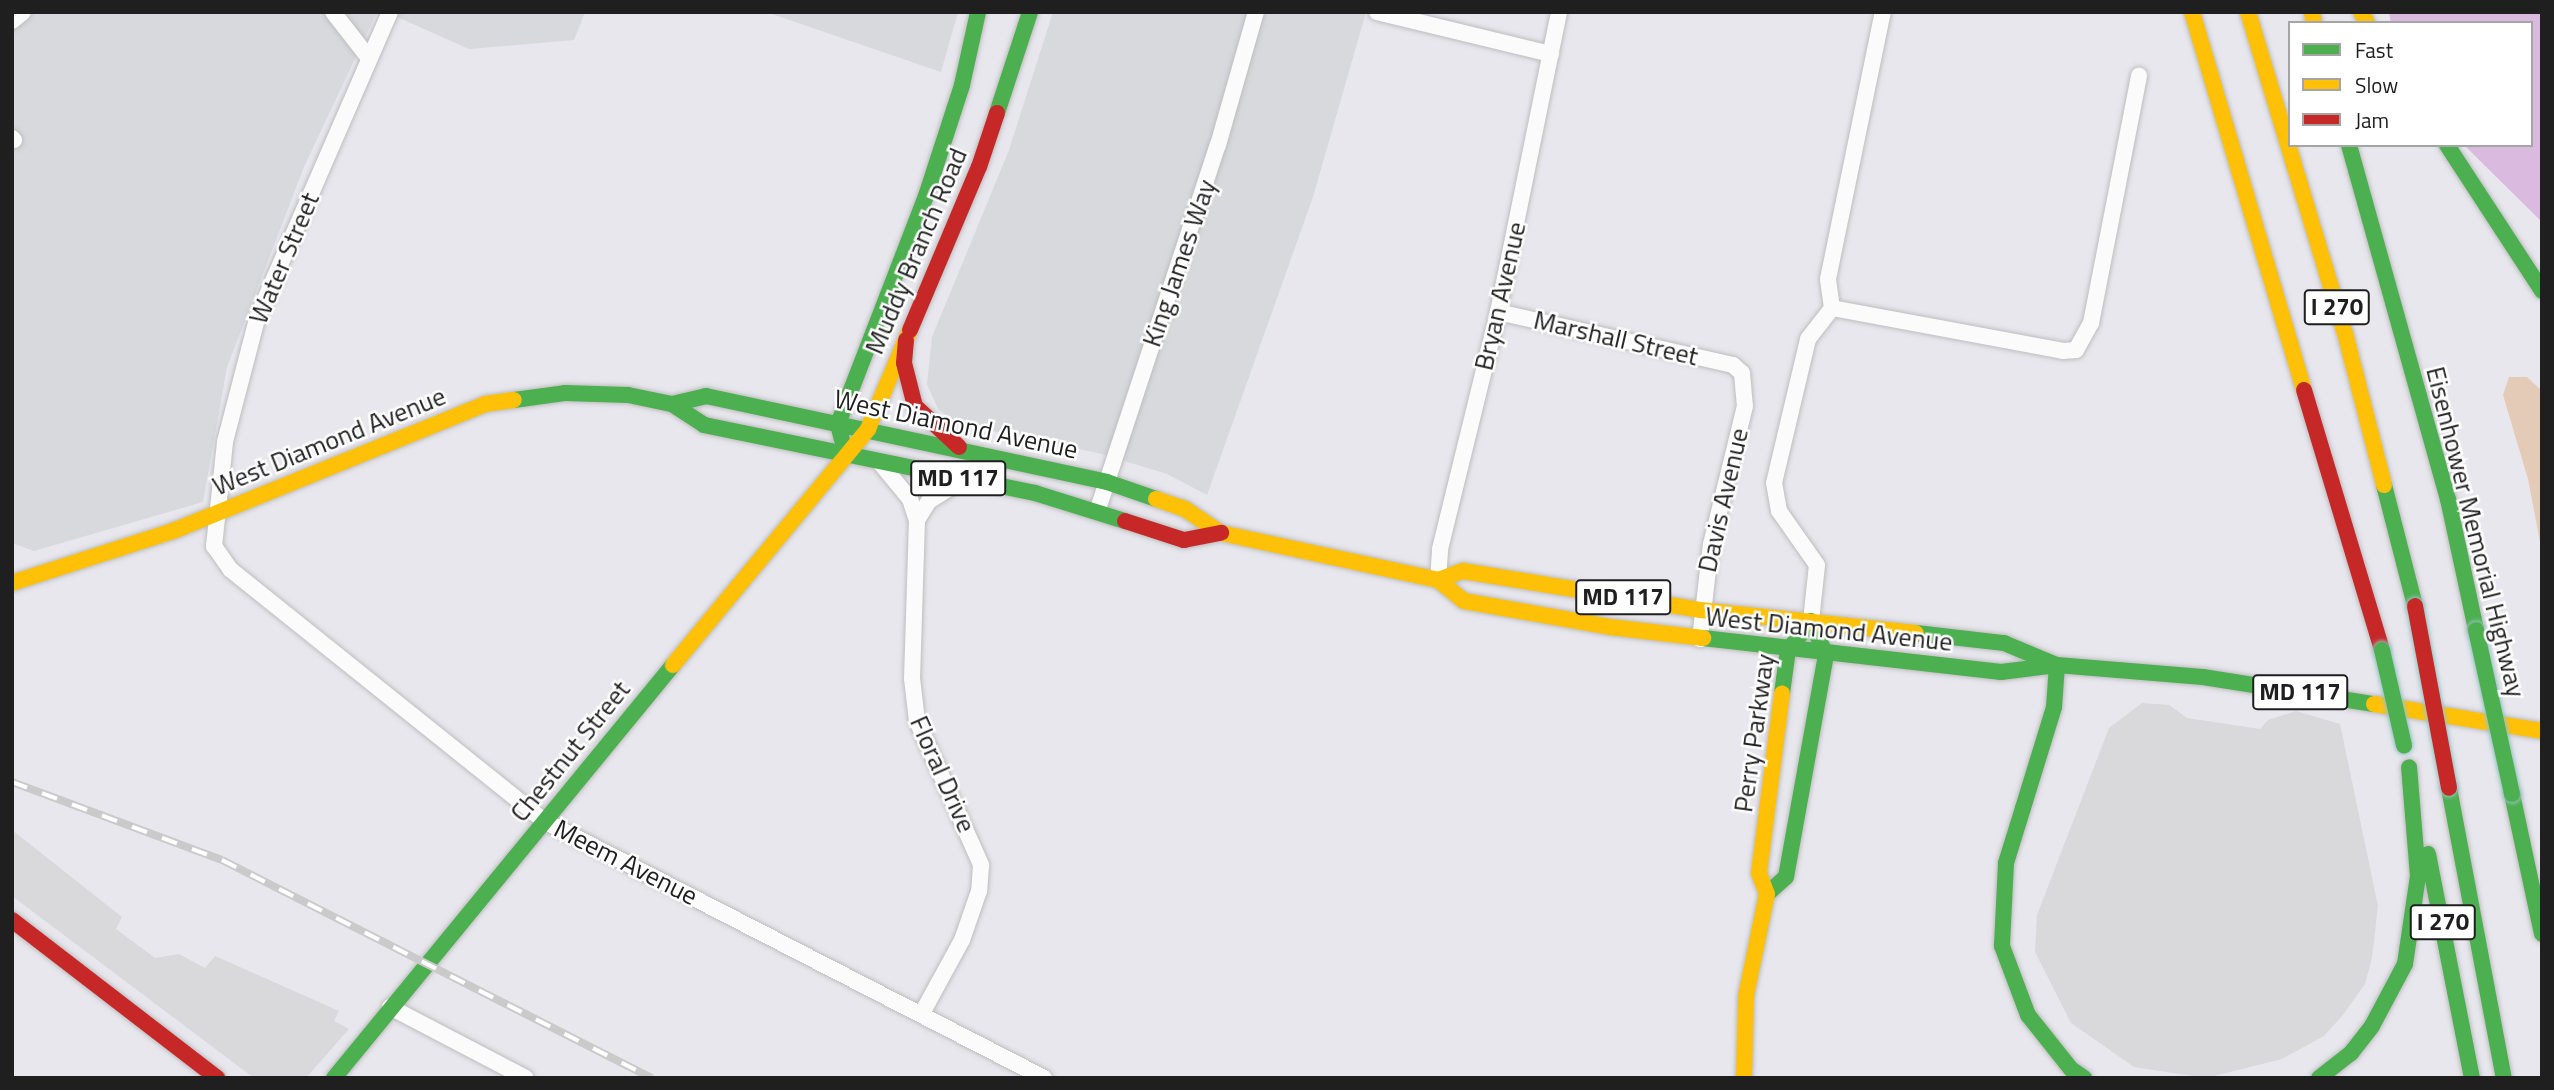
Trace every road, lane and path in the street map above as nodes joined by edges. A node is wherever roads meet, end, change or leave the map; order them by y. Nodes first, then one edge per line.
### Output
1 (23, 12) edge
2 (332, 12) edge
3 (390, 12) edge
4 (978, 12) edge
5 (1030, 12) edge
6 (1256, 12) edge
7 (1377, 12) edge
8 (1559, 12) edge
9 (1882, 12) edge
10 (2192, 12) edge
11 (2211, 12) edge
12 (2248, 12) edge
13 (12, 21) edge
14 (1551, 54) junction
15 (369, 58) junction
16 (2138, 76) dead end
17 (2288, 144) edge
18 (2289, 147) edge
19 (2350, 147) edge
20 (2448, 147) edge
21 (2542, 291) edge
22 (1832, 308) junction
23 (1498, 312) junction
24 (906, 340) junction
25 (1734, 365) joint
26 (2305, 386) junction
27 (672, 404) junction
28 (838, 424) junction
29 (868, 429) junction
30 (965, 451) junction
31 (845, 455) junction
32 (881, 464) junction
33 (964, 479) junction
34 (1107, 482) junction
35 (1097, 512) junction
36 (216, 514) junction
37 (917, 520) junction
38 (1221, 533) junction
39 (1438, 579) junction
40 (12, 583) edge
41 (1700, 610) junction
42 (1811, 621) junction
43 (1700, 639) junction
44 (1788, 650) junction
45 (1826, 655) junction
46 (2057, 665) junction
47 (2542, 731) edge
48 (2409, 767) junction
49 (544, 821) junction
50 (1767, 894) junction
51 (12, 920) edge
52 (2542, 934) edge
53 (390, 1007) junction
54 (922, 1013) junction
55 (217, 1078) edge
56 (334, 1078) edge
57 (526, 1078) edge
58 (1044, 1078) edge
59 (1744, 1078) edge
60 (2084, 1078) edge
61 (2319, 1078) edge
62 (2472, 1078) edge
63 (2504, 1078) edge

1 - 13 street
2 - 15 street
3 - 15 street, Water Street
4 - 28 main road, Muddy Branch Road
5 - 24 main road, Muddy Branch Road
6 - 34 street, King James Way
7 - 14 street
8 - 14 street, Bryan Avenue
9 - 22 street
10 - 26 main road, I 270
11 - 26 main road
12 - 17 main road, I 270, bridge
14 - 23 street, Bryan Avenue
15 - 36 street, Water Street
16 - 22 street
18 - 63 main road, I 270, bridge
19 - 52 main road, Eisenhower Memorial Highway / I 270, bridge
20 - 21 main road
22 - 42 street, West Diamond Avenue
23 - 25 street, Marshall Street
23 - 39 street, Bryan Avenue
24 - 29 main road, Muddy Branch Road
24 - 30 main road
25 - 41 street, Davis Avenue
26 - 48 main road, I 270, bridge
27 - 28 main road, West Diamond Avenue
27 - 31 main road, West Diamond Avenue
27 - 36 main road, West Diamond Avenue
28 - 29 main road, West Diamond Avenue / MD 117
28 - 31 main road
29 - 30 main road, West Diamond Avenue / MD 117
29 - 31 main road, Muddy Branch Road
30 - 34 main road, West Diamond Avenue / MD 117
31 - 32 main road, West Diamond Avenue / MD 117
31 - 49 main road, Chestnut Street
32 - 33 main road, West Diamond Avenue / MD 117
32 - 37 street, Floral Drive
33 - 35 main road, West Diamond Avenue / MD 117
33 - 37 street
34 - 35 street, King James Way
34 - 38 main road, West Diamond Avenue / MD 117
35 - 38 main road, West Diamond Avenue / MD 117
36 - 40 main road, West Diamond Avenue
36 - 49 street, Meem Avenue
37 - 54 street, Floral Drive
38 - 39 main road, West Diamond Avenue / MD 117
39 - 41 main road, West Diamond Avenue / MD 117
39 - 43 main road, West Diamond Avenue / MD 117
41 - 42 main road, West Diamond Avenue / MD 117
41 - 43 street, Davis Avenue
42 - 44 main road, Perry Parkway
42 - 45 main road
42 - 46 main road, West Diamond Avenue / MD 117
43 - 44 main road, West Diamond Avenue / MD 117
44 - 45 main road, West Diamond Avenue / MD 117
44 - 50 main road, Perry Parkway
45 - 46 main road, West Diamond Avenue / MD 117
45 - 50 main road, Perry Parkway
46 - 47 main road, West Diamond Avenue / MD 117
46 - 60 main road
48 - 61 main road
48 - 62 main road, I 270
49 - 53 main road, Chestnut Street
49 - 54 street, Meem Avenue
50 - 59 main road, Perry Parkway
51 - 55 main road
53 - 56 main road, Chestnut Street
53 - 57 street
54 - 58 street, Meem Avenue

